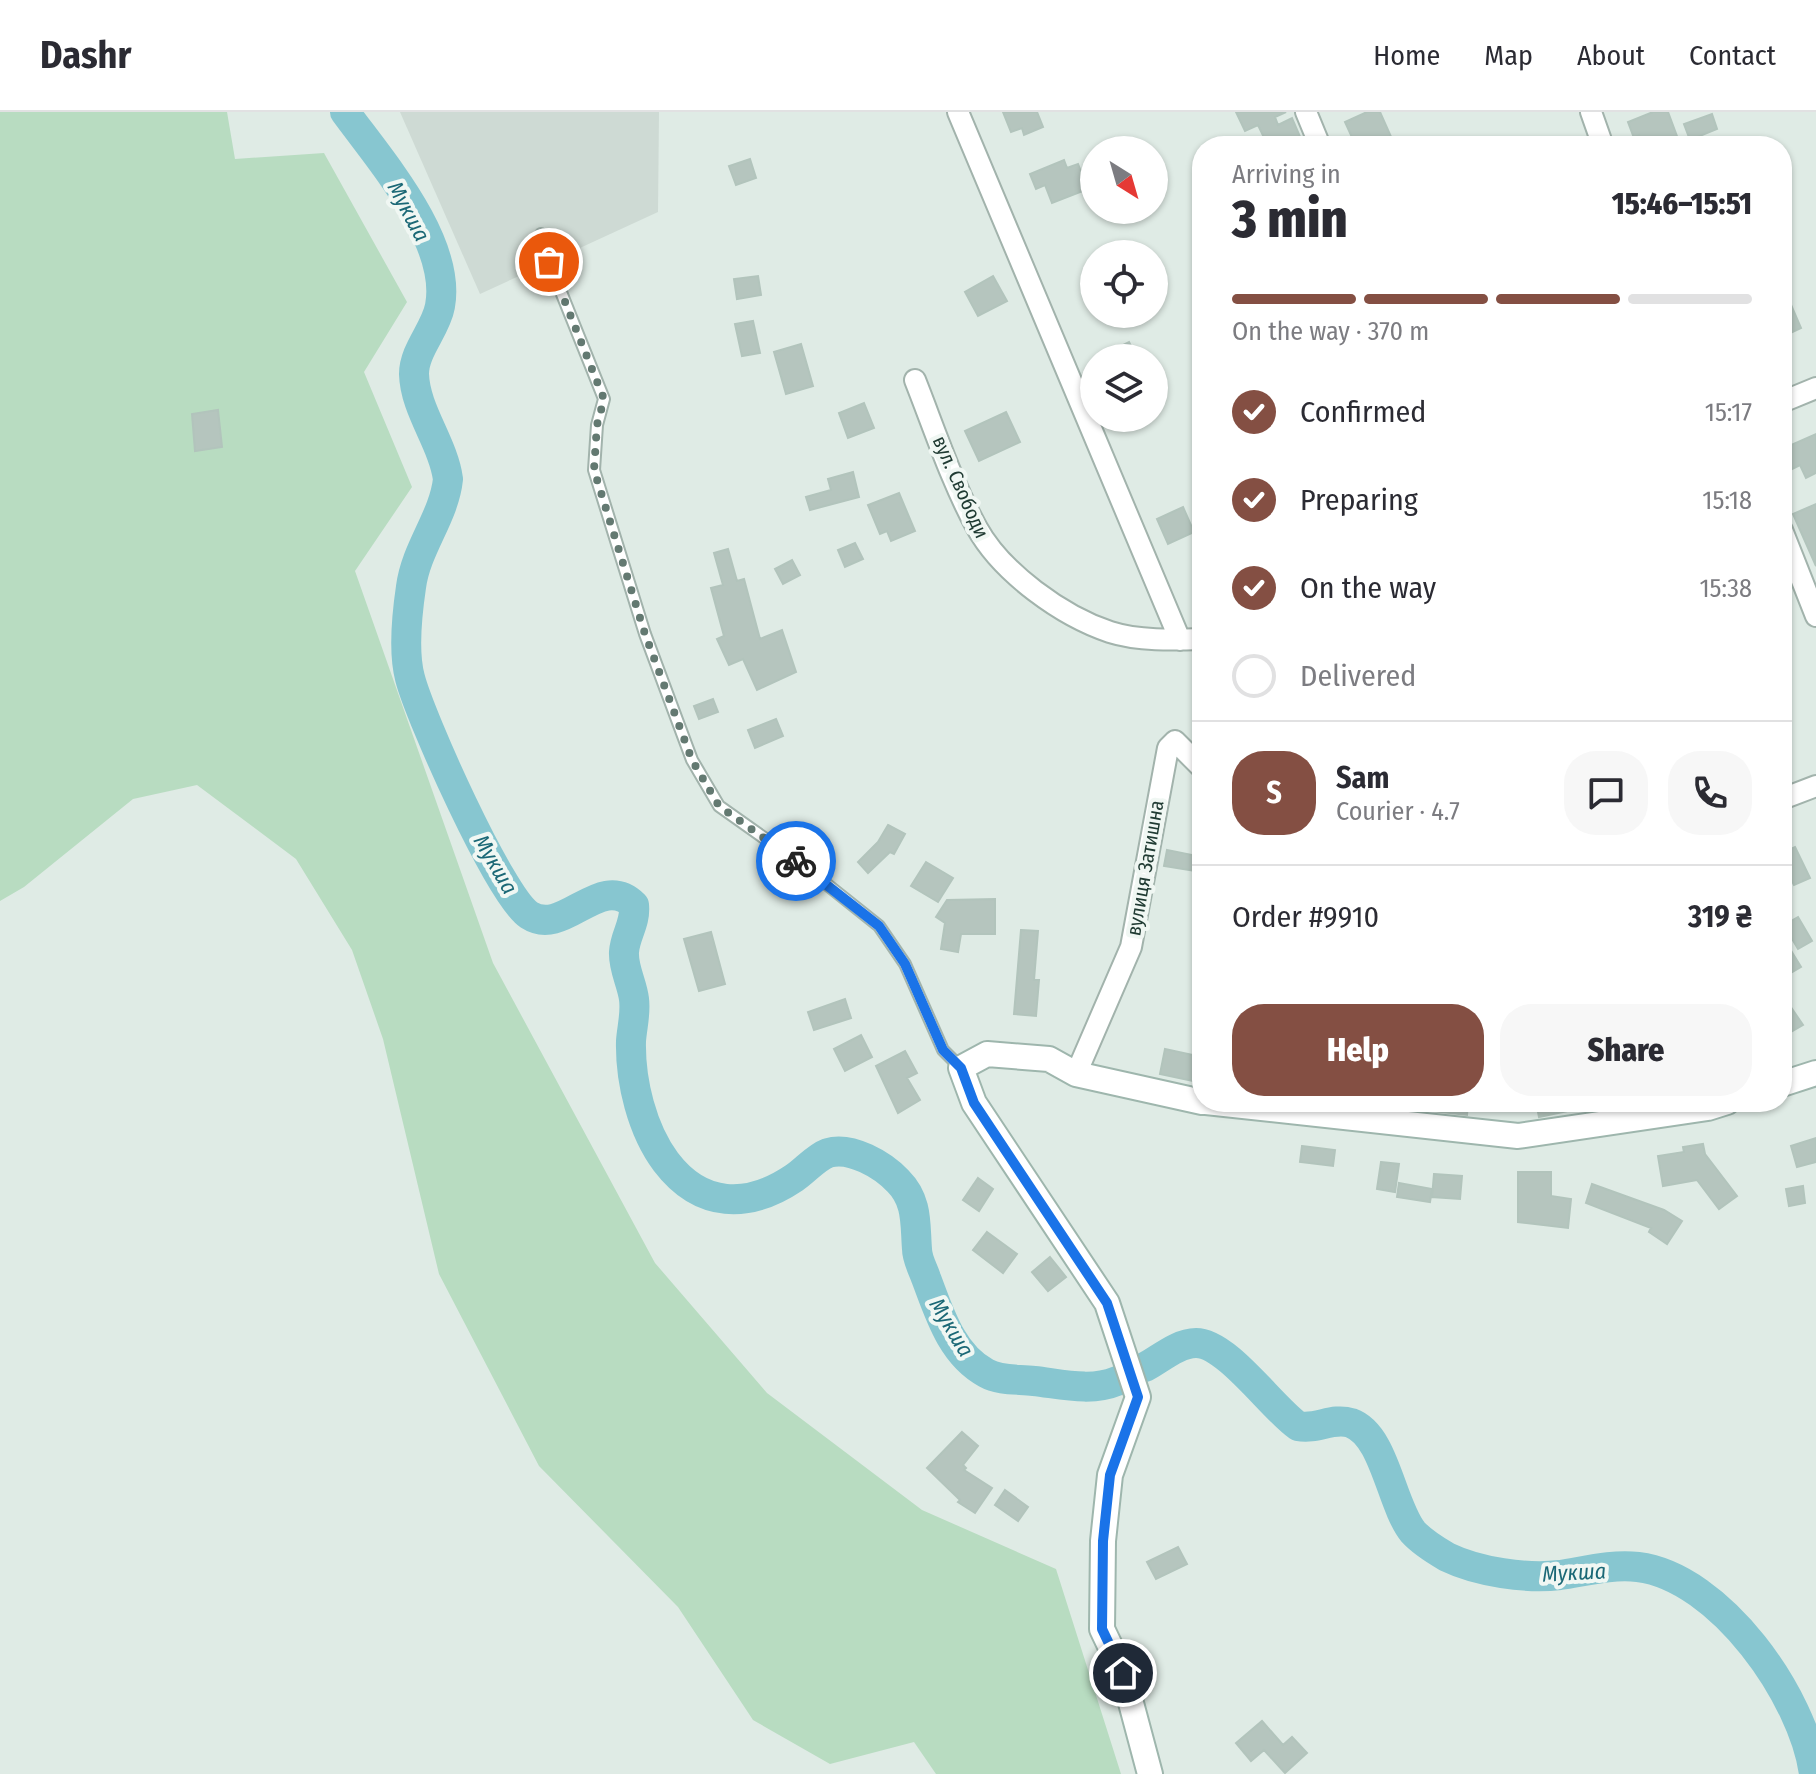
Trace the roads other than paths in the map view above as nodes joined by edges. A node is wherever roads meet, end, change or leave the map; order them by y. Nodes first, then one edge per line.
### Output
1 (958, 112) edge
2 (1306, 112) edge
3 (1591, 112) edge
4 (1316, 136) edge
5 (1599, 136) edge
6 (541, 234) dead end
7 (915, 380) dead end
8 (1816, 388) edge
9 (1792, 398) edge
10 (1792, 555) edge
11 (1816, 616) edge
12 (1192, 639) edge
13 (1180, 640) junction
14 (1192, 758) edge
15 (1816, 786) edge
16 (1792, 795) edge
17 (961, 1068) junction
18 (1816, 1073) edge
19 (1076, 1074) junction
20 (1792, 1081) edge
21 (1192, 1099) edge
22 (1296, 1112) edge
23 (1681, 1112) edge
24 (1150, 1774) edge

1 - 13 street
2 - 4 street
3 - 5 street
6 - 17 lane
7 - 13 street, вул. Свободи
8 - 9 street
10 - 11 street
12 - 13 street, вул. Свободи
14 - 19 street, вулиця Затишна
15 - 16 street
17 - 19 street
17 - 24 street
18 - 20 street
19 - 21 street
22 - 23 street

